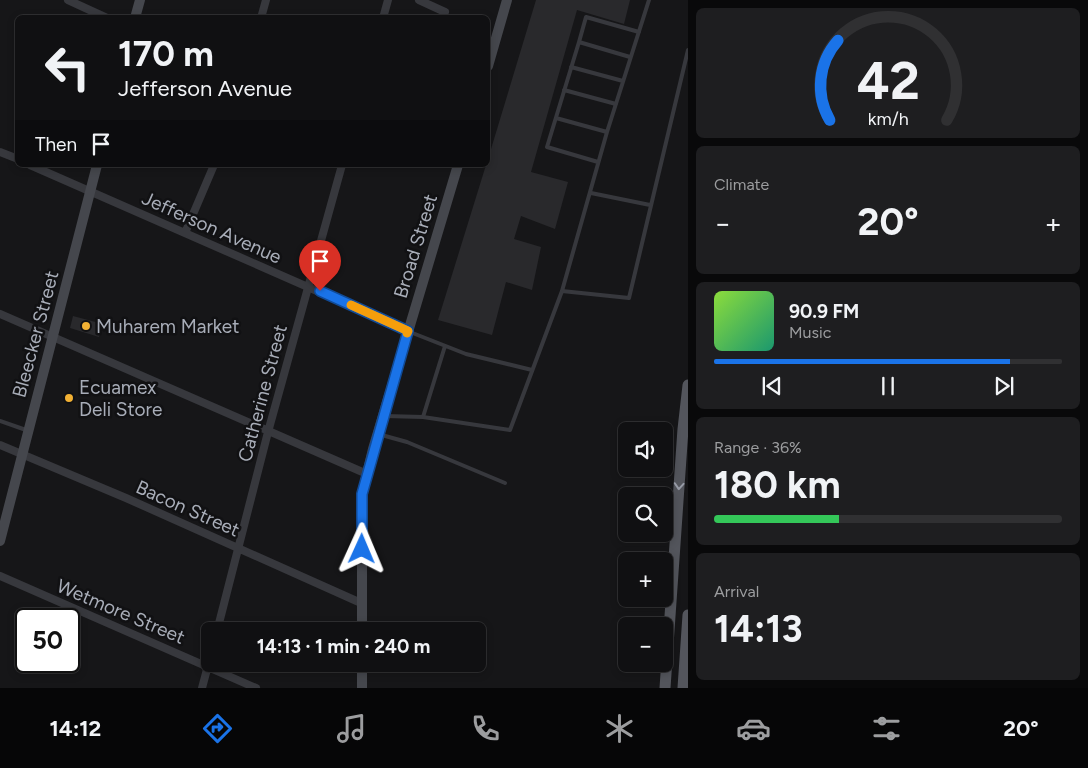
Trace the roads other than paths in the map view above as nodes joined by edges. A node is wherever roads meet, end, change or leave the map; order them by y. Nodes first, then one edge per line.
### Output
1 (68, 0) edge
2 (140, 0) edge
3 (266, 0) edge
4 (388, 0) edge
5 (419, 0) edge
6 (507, 0) edge
7 (649, 0) edge
8 (445, 12) dead end
9 (100, 15) edge
10 (136, 15) edge
11 (262, 15) edge
12 (385, 15) edge
13 (638, 32) junction
14 (579, 42) junction
15 (688, 50) edge
16 (630, 57) junction
17 (490, 59) edge
18 (571, 67) junction
19 (623, 81) junction
20 (564, 90) junction
21 (616, 104) junction
22 (556, 118) junction
23 (607, 132) junction
24 (0, 152) edge
25 (15, 158) edge
26 (598, 162) junction
27 (35, 167) edge
28 (97, 167) edge
29 (213, 167) edge
30 (341, 167) edge
31 (454, 167) edge
32 (91, 191) junction
33 (591, 193) junction
34 (650, 205) junction
35 (185, 233) junction
36 (308, 286) junction
37 (562, 291) junction
38 (0, 314) edge
39 (408, 331) junction
40 (53, 337) junction
41 (445, 346) junction
42 (532, 370) junction
43 (688, 385) edge
44 (383, 416) junction
45 (423, 417) junction
46 (0, 421) edge
47 (28, 431) junction
48 (268, 432) junction
49 (378, 434) junction
50 (0, 445) edge
51 (22, 455) junction
52 (367, 474) junction
53 (505, 483) dead end
54 (0, 540) edge
55 (238, 548) junction
56 (0, 576) edge
57 (362, 603) junction
58 (688, 615) edge
59 (219, 622) edge
60 (362, 622) edge
61 (201, 659) edge
62 (206, 672) edge
63 (227, 672) edge
64 (362, 672) edge
65 (202, 688) edge
66 (256, 688) edge
67 (362, 688) edge
68 (664, 688) edge
69 (683, 688) edge

1 - 9 street
2 - 10 main road
3 - 11 street
4 - 12 street
5 - 8 street
6 - 17 main road
7 - 13 lane
13 - 14 lane
13 - 16 lane
14 - 16 lane
14 - 18 lane
15 - 34 lane
16 - 19 lane
18 - 19 lane
18 - 20 lane
19 - 21 lane
20 - 21 lane
20 - 22 lane
21 - 23 lane
22 - 23 lane
22 - 26 lane
23 - 26 lane
24 - 25 street
26 - 33 lane
27 - 32 street, Jefferson Avenue
28 - 32 main road, Bleecker Street
29 - 35 street
30 - 36 street, Catherine Street
31 - 39 main road, Broad Street
32 - 35 street, Jefferson Avenue
32 - 40 main road, Bleecker Street
33 - 34 lane
33 - 37 lane
34 - 37 lane
35 - 36 street, Jefferson Avenue
36 - 39 street, Jefferson Avenue
36 - 48 street, Catherine Street
37 - 42 lane
38 - 40 street
39 - 41 lane
39 - 44 main road, Broad Street
40 - 47 main road, Bleecker Street
40 - 48 street
41 - 42 lane
41 - 45 lane
42 - 45 lane
43 -> 68 main road
44 - 45 lane
44 - 49 main road, Broad Street
46 - 47 lane
47 - 51 main road, Bleecker Street
48 - 52 street
48 - 55 street, Catherine Street
49 - 52 main road, Broad Street
49 - 53 lane
50 - 51 street, Bacon Street
51 - 54 main road, Bleecker Street
51 - 55 street, Bacon Street
52 - 57 main road, Broad Street
55 - 57 street, Bacon Street
55 - 59 street, Catherine Street
56 - 61 street, Wetmore Street
57 - 60 main road, Broad Street
58 - 69 main road
62 - 65 street
63 - 66 street, Wetmore Street
64 - 67 main road

